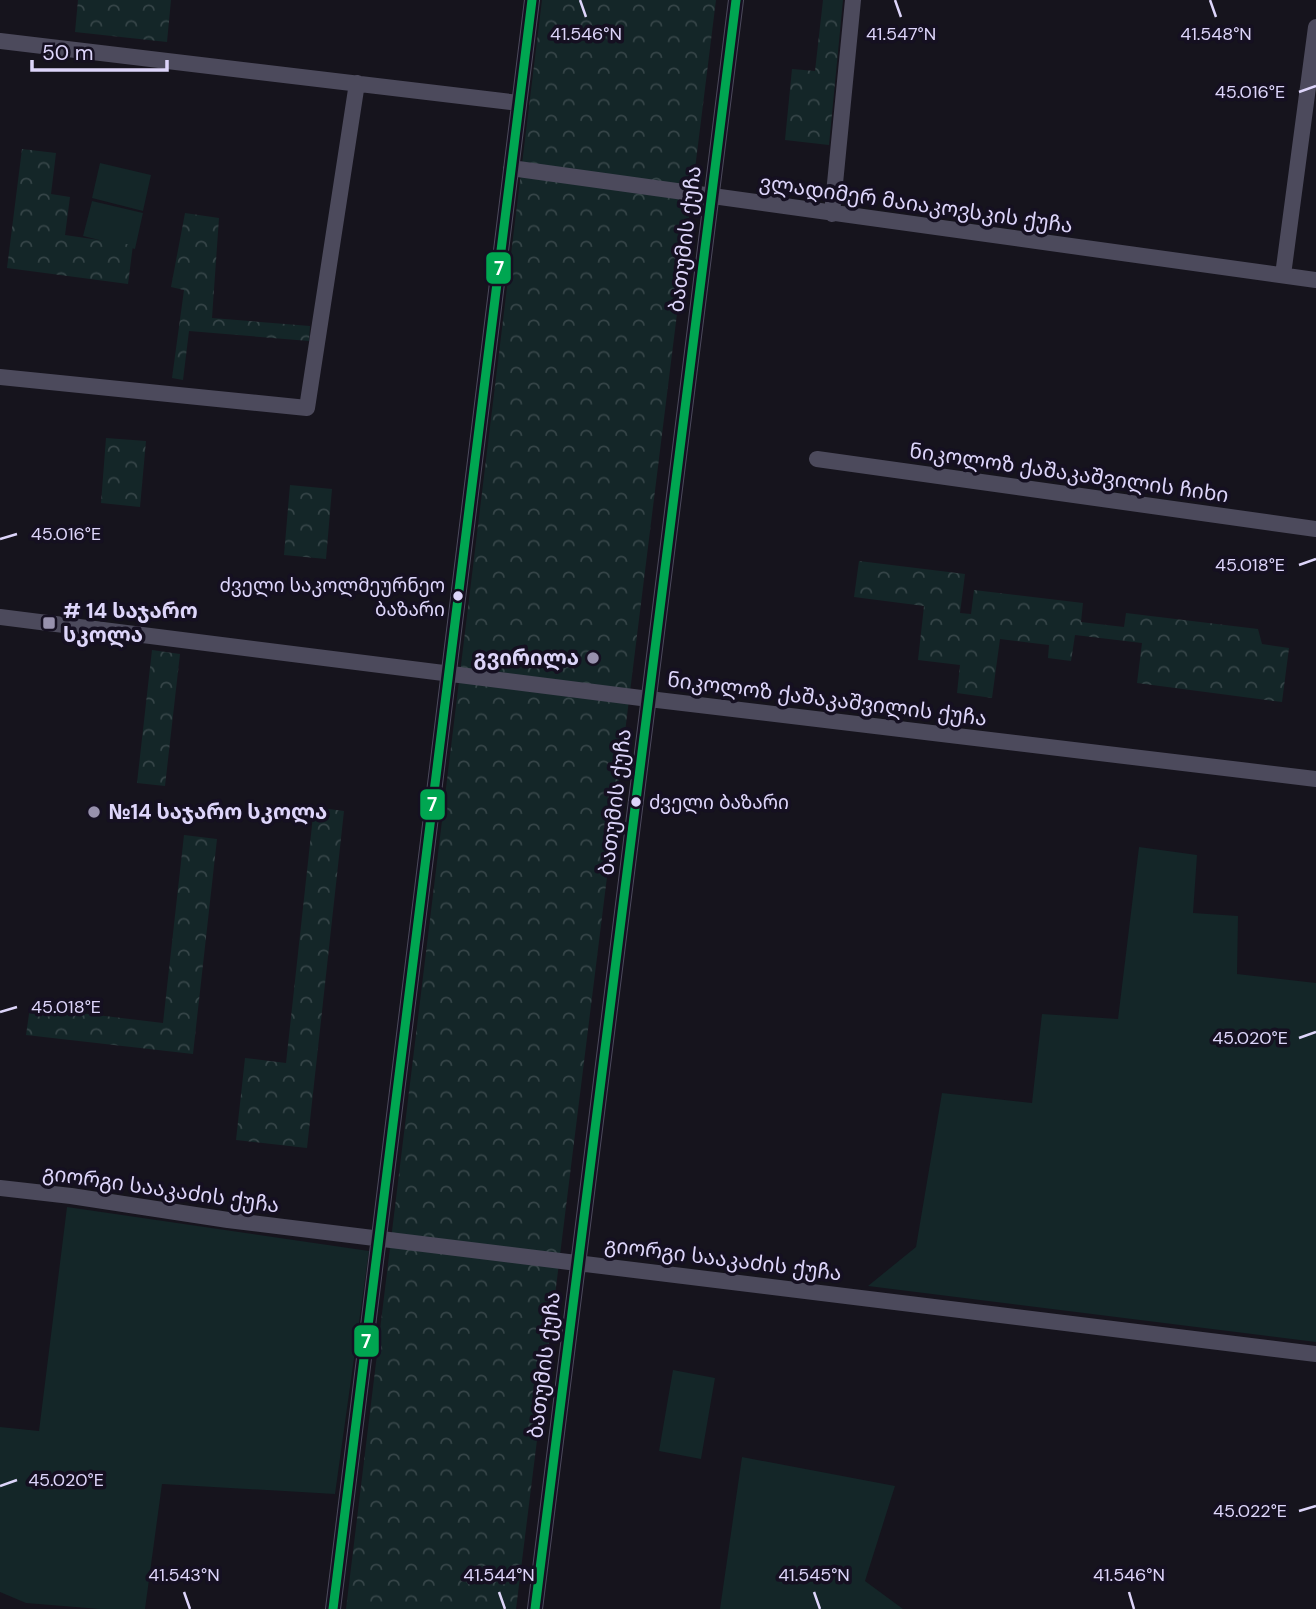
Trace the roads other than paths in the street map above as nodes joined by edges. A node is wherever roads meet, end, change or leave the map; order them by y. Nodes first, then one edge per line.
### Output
1 (532, 0) edge
2 (736, 0) edge
3 (853, 0) edge
4 (1316, 27) edge
5 (0, 41) edge
6 (357, 83) junction
7 (519, 103) junction
8 (511, 168) junction
9 (711, 197) junction
10 (832, 214) junction
11 (1283, 275) junction
12 (1316, 280) edge
13 (0, 377) edge
14 (817, 459) dead end
15 (1316, 529) edge
16 (0, 617) edge
17 (449, 673) junction
18 (649, 699) junction
19 (1316, 779) edge
20 (0, 1188) edge
21 (379, 1239) junction
22 (578, 1263) junction
23 (1316, 1354) edge
24 (333, 1609) edge
25 (535, 1609) edge

1 - 7 street
2 - 9 street, ბათუმის ქუჩა
3 - 10 street
4 - 11 street
5 - 6 street
6 - 7 street
6 - 13 street
7 - 8 street
8 - 9 street, ვლადიმერ მაიაკოვსკის ქუჩა
8 - 17 street
9 - 10 street, ვლადიმერ მაიაკოვსკის ქუჩა
9 - 18 street, ბათუმის ქუჩა
10 - 11 street, ვლადიმერ მაიაკოვსკის ქუჩა
11 - 12 street, ვლადიმერ მაიაკოვსკის ქუჩა
14 - 15 street, ნიკოლოზ ქაშაკაშვილის ჩიხი
16 - 17 street, ნიკოლოზ ქაშაკაშვილის ქუჩა
17 - 18 street, ნიკოლოზ ქაშაკაშვილის ქუჩა
17 - 21 street
18 - 19 street, ნიკოლოზ ქაშაკაშვილის ქუჩა
18 - 22 street, ბათუმის ქუჩა
20 - 21 street, გიორგი სააკაძის ქუჩა
21 - 22 street, გიორგი სააკაძის ქუჩა
21 - 24 street
22 - 23 street, გიორგი სააკაძის ქუჩა
22 - 25 street, ბათუმის ქუჩა

